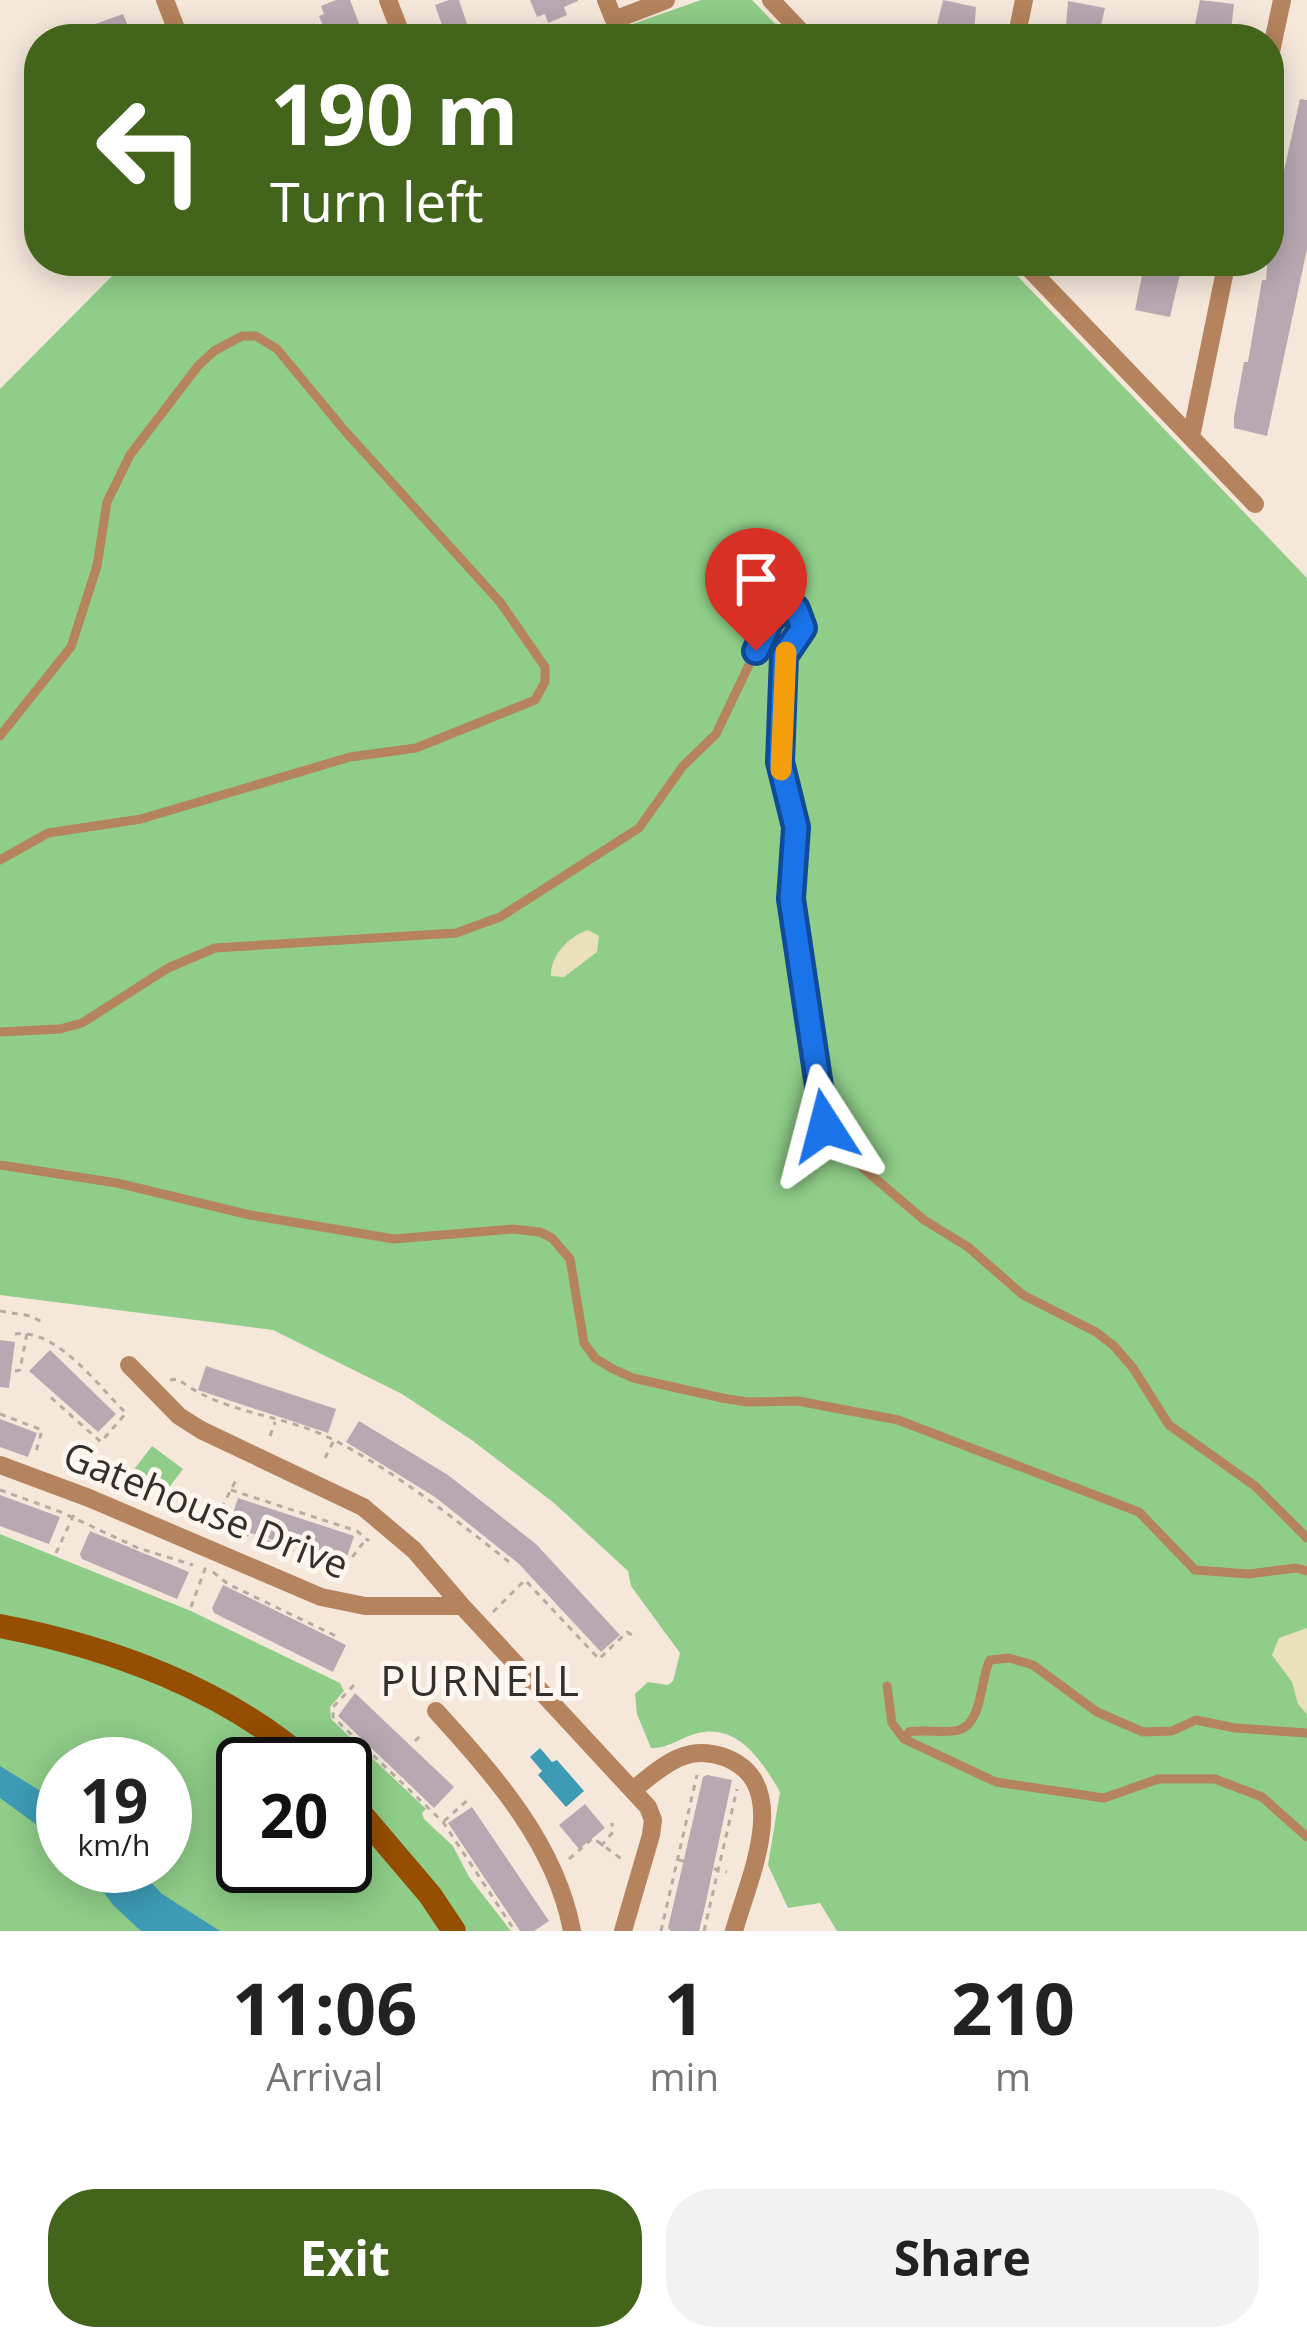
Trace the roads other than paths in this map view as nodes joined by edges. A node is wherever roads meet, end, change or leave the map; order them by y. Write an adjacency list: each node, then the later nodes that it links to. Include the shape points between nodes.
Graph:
1 (606, 0): 2 (street, via 614,20)
2 (666, 0)
3 (771, 0): 4 (street)
4 (794, 24)
5 (1036, 276): 7 (street)
6 (1224, 276): 7 (street)
7 (1191, 437): 8 (street)
8 (1255, 504)
9 (0, 736): 10 (lane, via 71,647 94,580 107,502 130,455 199,366 242,336 277,349 500,602 545,667 535,700 416,748 350,757 141,819 49,832)
10 (0, 860)
11 (0, 1032): 15 (lane, via 82,1023 215,948 456,933 500,917 638,828 716,734 770,621 791,607 804,622 784,656 780,762 796,827 796,950 831,1139 1023,1295 1114,1346 1169,1425 1255,1486)
12 (0, 1166): 16 (lane, via 342,1232 425,1239 540,1232 570,1258 584,1342 595,1358 633,1378 898,1420 1139,1512 1195,1570)
13 (129, 1365): 17 (street, Gatehouse Drive, via 201,1430 363,1508 414,1550)
14 (0, 1465): 17 (street, Gatehouse Drive, via 321,1597 365,1606)
15 (1307, 1538)
16 (1307, 1571)
17 (462, 1606): 24 (street, Gatehouse Drive)
18 (0, 1627): 22 (street, via 133,1662)
19 (887, 1686): 23 (lane, via 892,1723)
20 (436, 1711): 28 (street, via 498,1779 554,1872)
21 (1307, 1733): 23 (lane, via 1196,1720 1143,1732 1097,1712 1033,1665 998,1657 985,1670 967,1726)
22 (271, 1737)
23 (904, 1738): 26 (lane, via 996,1781 1093,1798 1175,1776 1233,1783)
24 (634, 1789): 29 (street, Gatehouse Drive, via 653,1820); 30 (street, via 668,1762 700,1751 750,1773 763,1818)
25 (372, 1827): 27 (street)
26 (1307, 1837)
27 (454, 1931)
28 (572, 1931)
29 (623, 1931)
30 (734, 1931)

